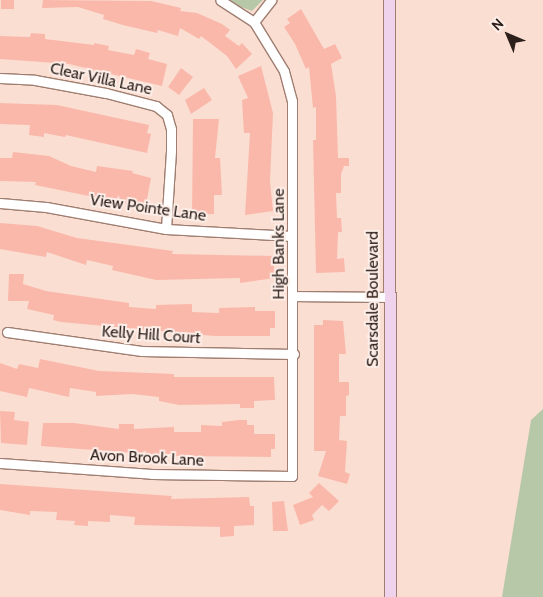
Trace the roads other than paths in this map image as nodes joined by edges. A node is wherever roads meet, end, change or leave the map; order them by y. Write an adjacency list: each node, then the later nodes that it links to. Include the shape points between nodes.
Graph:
1 (220, 0): 4 (street)
2 (271, 0): 4 (street)
3 (389, 0): 10 (main road, Scarsdale Boulevard)
4 (254, 22): 8 (street, High Banks Lane, via 284,71 292,101)
5 (0, 78): 7 (street, Clear Villa Lane, via 36,80 106,93 156,106 167,115 172,151)
6 (0, 203): 7 (street, View Pointe Lane, via 46,207)
7 (166, 230): 8 (street, View Pointe Lane)
8 (292, 236): 9 (street, High Banks Lane)
9 (294, 296): 10 (street); 12 (street, High Banks Lane)
10 (390, 297): 15 (main road, Scarsdale Boulevard)
11 (7, 332): 12 (street, Kelly Hill Court, via 142,351)
12 (294, 354): 14 (street, High Banks Lane)
13 (0, 463): 14 (street, Avon Brook Lane, via 171,475)
14 (292, 476)
15 (390, 597)

